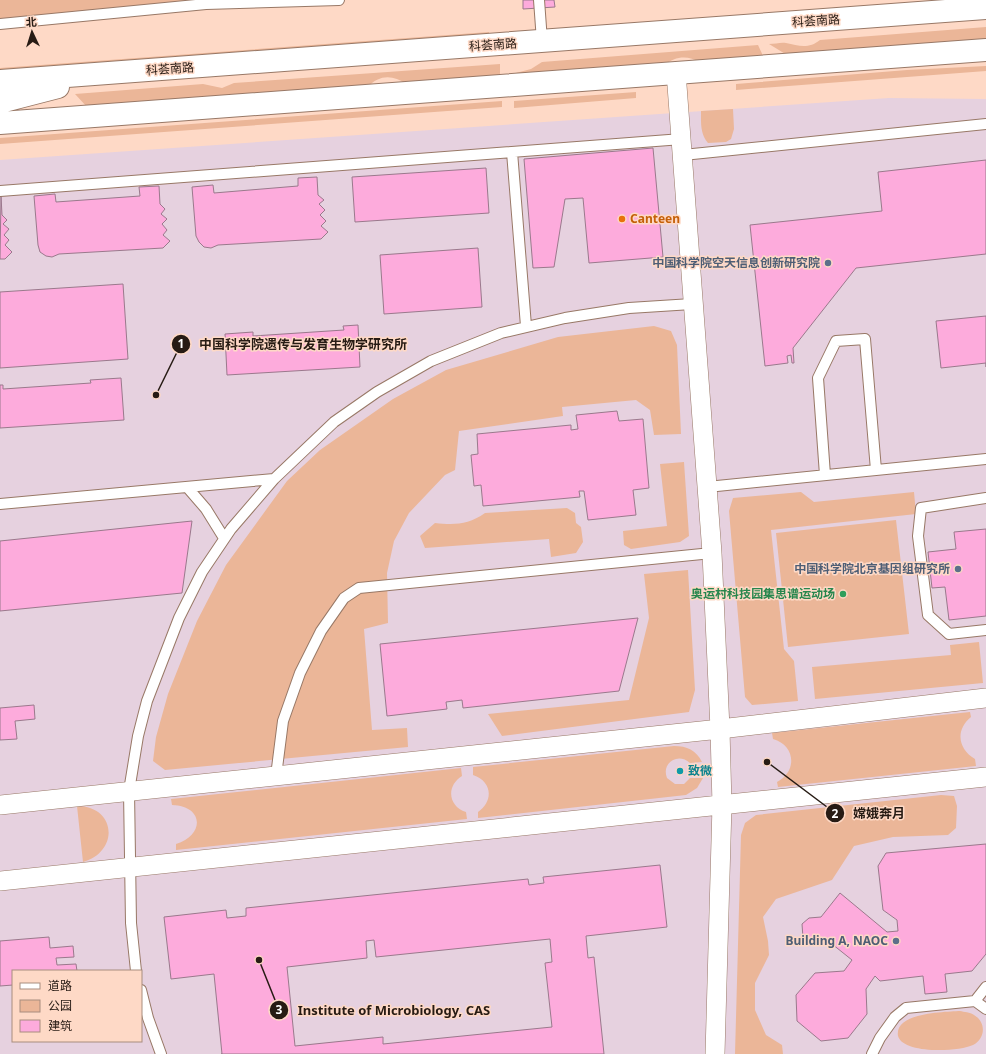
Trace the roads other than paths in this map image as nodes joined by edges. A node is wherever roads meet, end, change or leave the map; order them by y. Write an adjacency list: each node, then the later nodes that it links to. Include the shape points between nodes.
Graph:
1 (339, 0): 4 (lane, via 206,4)
2 (539, 0): 5 (lane)
3 (986, 8): 5 (street, 科荟南路)
4 (0, 24)
5 (542, 41): 8 (street, 科荟南路)
6 (981, 51): 7 (street)
7 (676, 72): 11 (street); 13 (street)
8 (93, 74): 9 (street, 科荟南路); 10 (street, via 50,90)
9 (0, 81)
10 (0, 102)
11 (0, 123)
12 (986, 124): 13 (lane)
13 (682, 147): 14 (lane); 16 (street)
14 (512, 152): 15 (lane); 17 (lane)
15 (0, 191)
16 (692, 304): 17 (lane, via 629,308); 23 (street)
17 (526, 326): 21 (lane, via 468,345 431,361 377,392 334,422)
18 (986, 459): 19 (lane)
19 (876, 470): 20 (lane); 20 (lane, via 865,339 836,341 818,378)
20 (825, 475): 23 (lane)
21 (274, 479): 22 (lane); 26 (lane)
22 (187, 487): 25 (lane); 26 (lane, via 206,509)
23 (707, 487): 27 (street)
24 (986, 498): 28 (lane, via 921,508 918,536 928,615 949,634)
25 (0, 504)
26 (224, 538): 33 (lane, via 202,572 179,618 159,669 138,736)
27 (712, 553): 30 (street); 31 (lane, via 359,588 344,598 321,631 300,673 283,721)
28 (986, 630)
29 (986, 698): 30 (street)
30 (720, 729): 31 (street); 34 (street)
31 (276, 776): 33 (street)
32 (986, 777): 34 (street)
33 (129, 791): 35 (street); 36 (lane)
34 (722, 804): 36 (street); 44 (street)
35 (0, 805)
36 (129, 867): 37 (street); 38 (lane)
37 (0, 881)
38 (136, 970)
39 (986, 987): 41 (lane)
40 (142, 994): 43 (lane)
41 (975, 1001): 42 (lane); 45 (lane, via 906,1008 895,1017)
42 (986, 1008)
43 (161, 1054)
44 (715, 1054)
45 (872, 1054)

